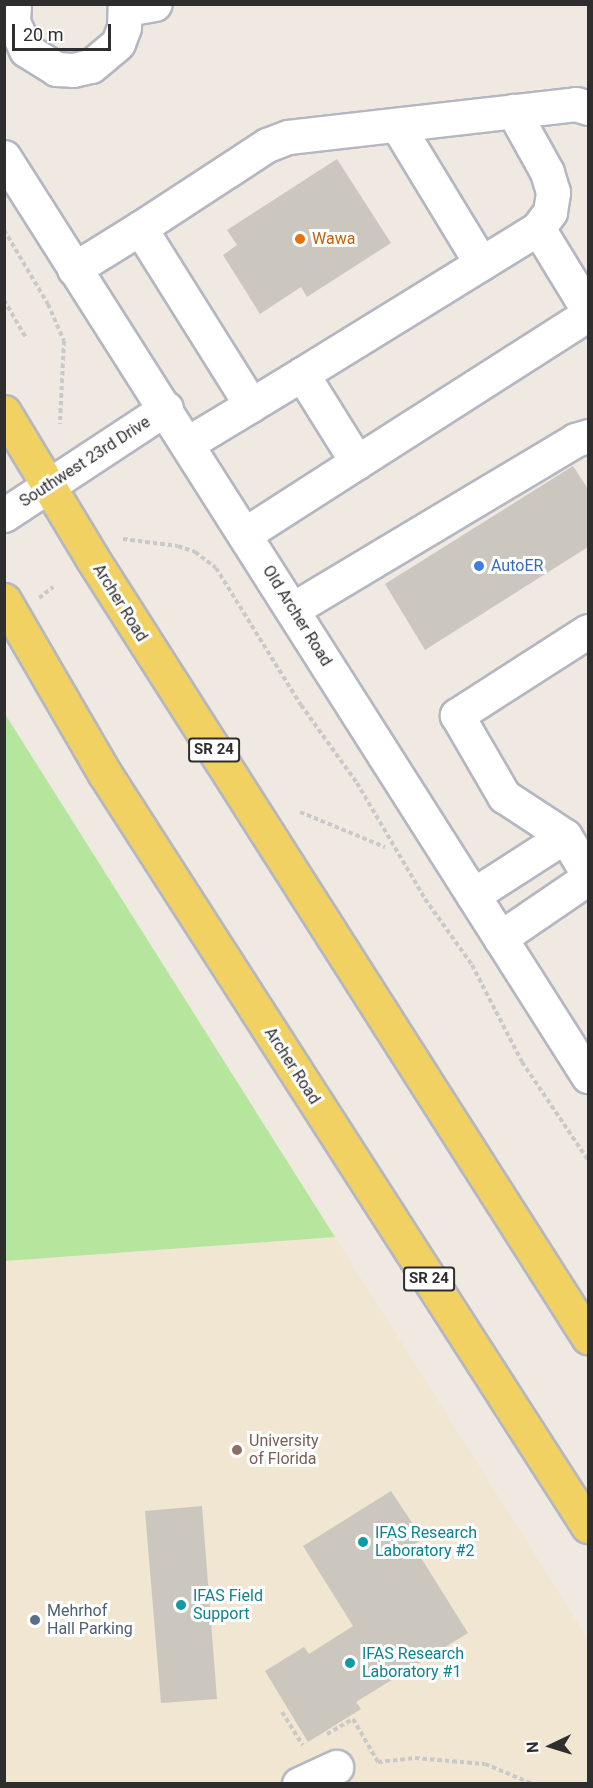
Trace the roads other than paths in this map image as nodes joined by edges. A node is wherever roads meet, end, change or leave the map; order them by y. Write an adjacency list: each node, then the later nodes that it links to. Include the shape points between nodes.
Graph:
1 (135, 6): 2 (street, via 117,43 91,66 56,69)
2 (12, 33)
3 (588, 108): 4 (street, via 576,104)
4 (513, 111): 5 (street); 8 (street, via 547,172 553,192 550,212)
5 (397, 125): 7 (street, via 288,137 267,145); 9 (street)
6 (4, 157): 10 (street, Old Archer Road)
7 (140, 228): 10 (street); 13 (street)
8 (538, 228): 9 (street); 11 (street)
9 (481, 263): 12 (street)
10 (74, 269): 14 (street, Old Archer Road)
11 (588, 312): 18 (street)
12 (302, 374): 13 (street); 18 (street)
13 (251, 405): 17 (street)
14 (166, 408): 17 (street, Old Archer Road); 19 (street, Southwest 23rd Drive)
15 (4, 412): 19 (main road, Archer Road / SR 24)
16 (588, 436): 23 (street)
17 (188, 443): 21 (street, Old Archer Road)
18 (357, 462): 21 (street)
19 (48, 486): 20 (street, Southwest 23rd Drive); 30 (main road, Archer Road / SR 24)
20 (4, 515)
21 (245, 534): 23 (street, Old Archer Road)
22 (4, 600): 31 (main road, Archer Road / SR 24, via 105,774)
23 (293, 609): 27 (street, Old Archer Road)
24 (588, 631): 25 (street, via 457,715 504,796)
25 (565, 836): 26 (street); 27 (street)
26 (588, 872): 28 (street)
27 (473, 896): 28 (street, Old Archer Road)
28 (500, 938): 29 (street, Old Archer Road)
29 (588, 1076)
30 (588, 1337)
31 (588, 1526)
32 (336, 1767): 33 (street)
33 (299, 1784)

